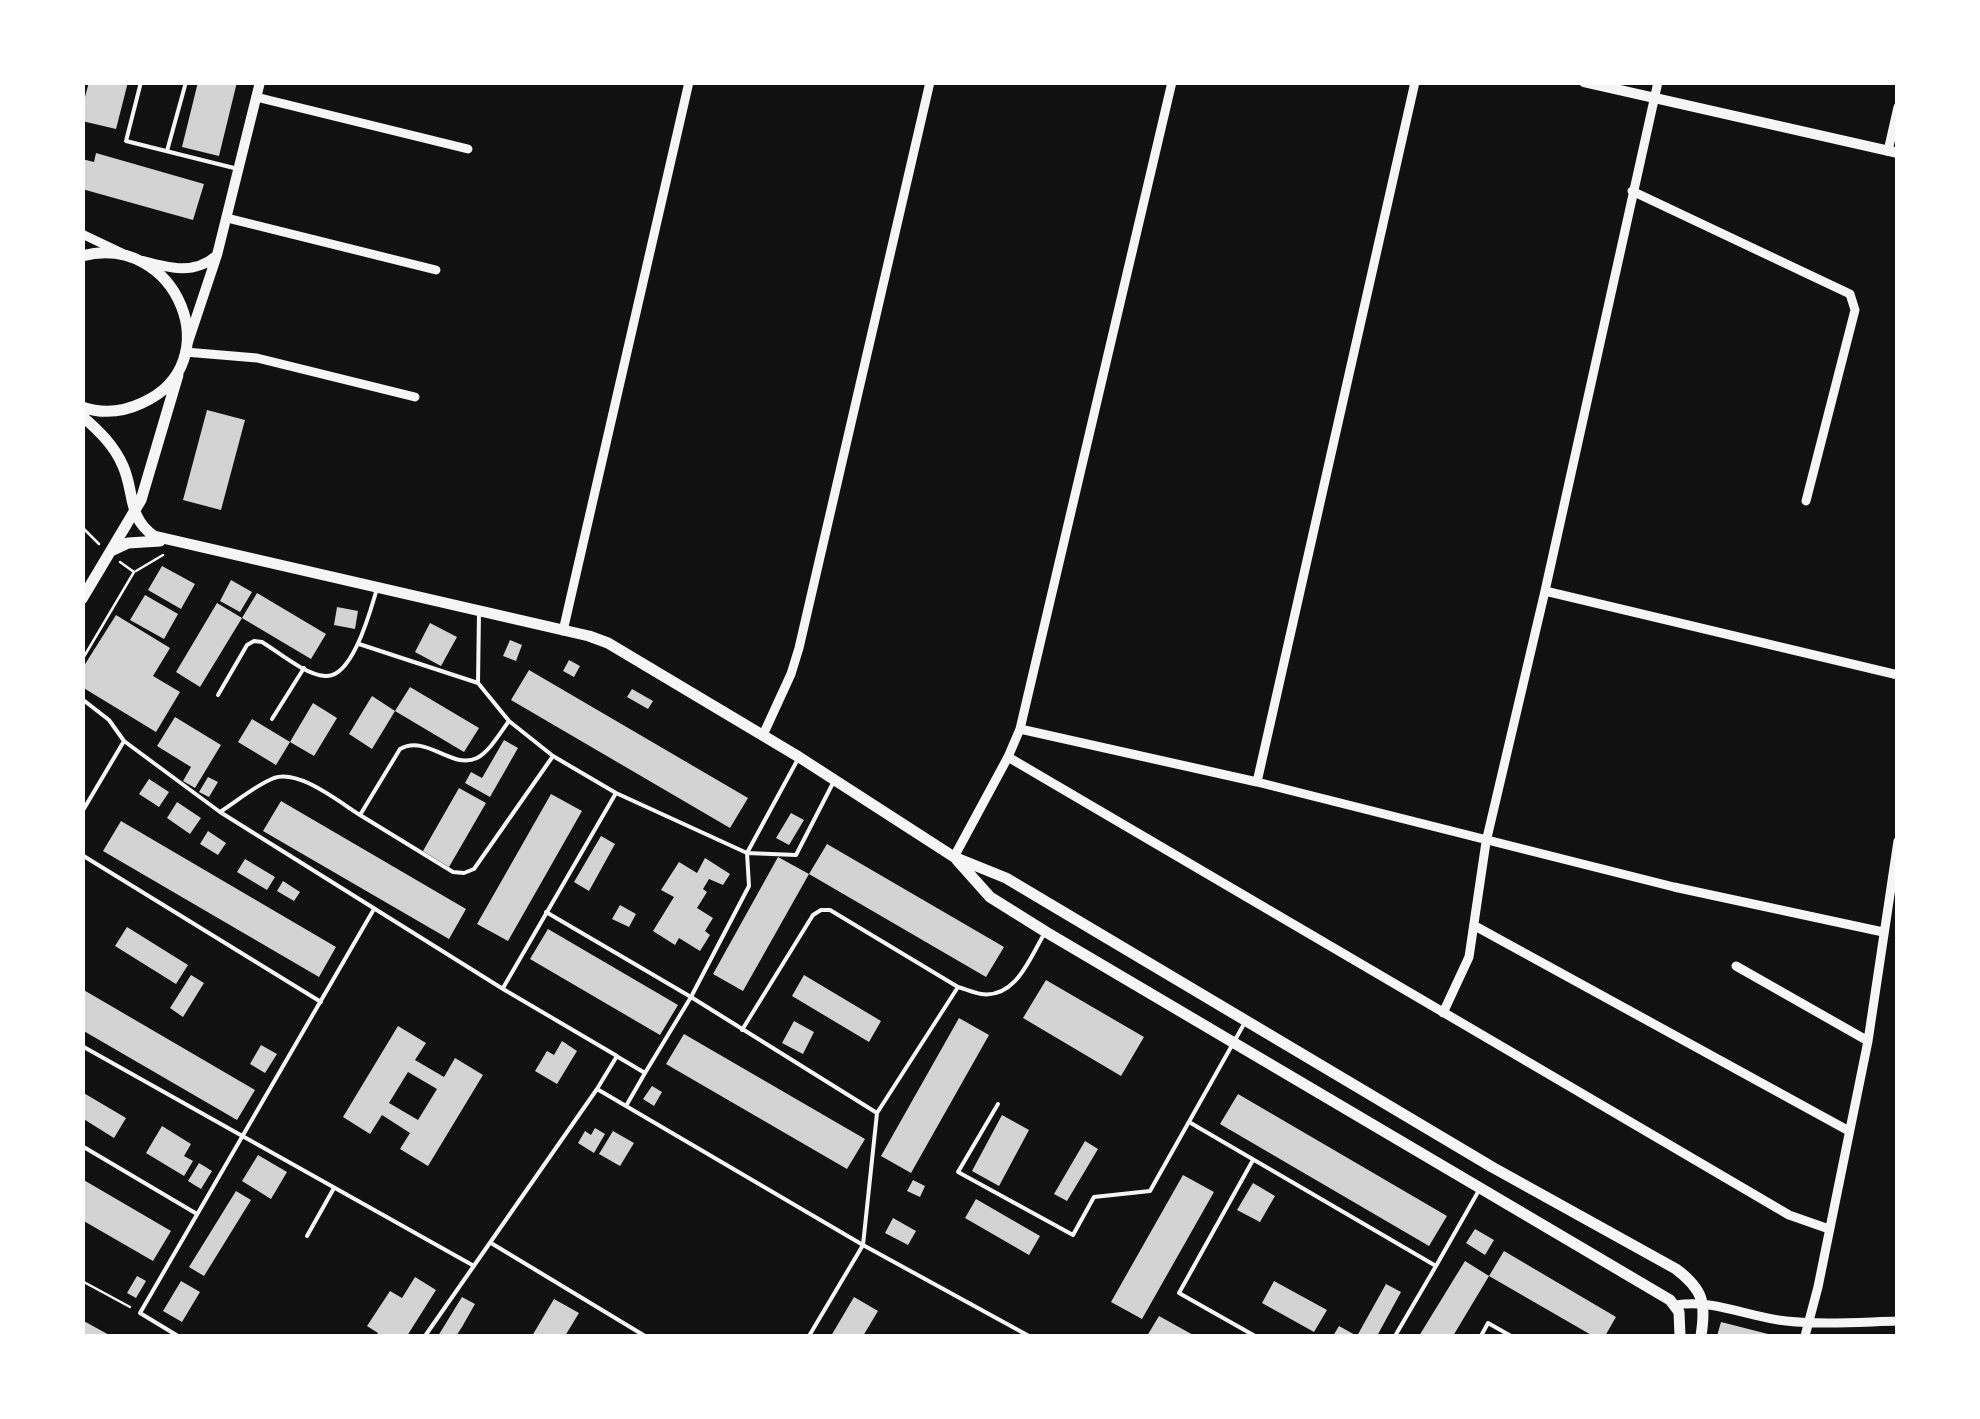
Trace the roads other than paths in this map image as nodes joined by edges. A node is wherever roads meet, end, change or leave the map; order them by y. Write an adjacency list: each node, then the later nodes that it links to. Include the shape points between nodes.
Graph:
1 (141, 82): 14 (lane, via 126,140)
2 (186, 82): 14 (lane)
3 (260, 82): 10 (street)
4 (689, 82): 36 (street)
5 (930, 82): 46 (street, via 799,648)
6 (1172, 82): 45 (street)
7 (1415, 82): 52 (street)
8 (1584, 82): 11 (street)
9 (1658, 82): 11 (street)
10 (256, 98): 13 (street); 16 (street)
11 (1654, 99): 15 (street); 17 (street)
12 (1898, 108): 15 (street)
13 (468, 149)
14 (167, 151): 16 (lane)
15 (1892, 152)
16 (238, 170): 18 (street)
17 (1632, 192): 28 (street, via 1850,294 1855,310); 33 (street)
18 (227, 218): 21 (street); 23 (street)
19 (82, 234): 22 (street)
20 (84, 255): 22 (main road)
21 (217, 255): 22 (street, via 192,269); 24 (street)
22 (136, 259): 24 (main road, via 174,289 184,309)
23 (436, 270)
24 (185, 352): 25 (street, via 257,358); 26 (main road, via 165,388 149,400 110,412); 29 (main road)
25 (416, 397)
26 (82, 407)
27 (82, 416): 29 (main road, via 119,457)
28 (1806, 501)
29 (134, 512): 30 (main road, via 145,529); 31 (main road)
30 (170, 541): 31 (main road); 32 (main road)
31 (111, 551): 34 (main road)
32 (378, 588): 35 (main road); 37 (lane)
33 (1545, 592): 39 (street); 58 (street)
34 (82, 599)
35 (479, 611): 36 (main road); 40 (lane)
36 (563, 631): 46 (main road, via 608,643)
37 (359, 644): 38 (lane, via 331,677); 40 (lane)
38 (304, 668): 41 (lane, via 254,642); 43 (lane)
39 (1898, 674)
40 (478, 683): 44 (lane)
41 (218, 695)
42 (82, 699): 47 (lane)
43 (272, 719)
44 (510, 721): 48 (lane); 56 (lane, via 470,760 420,744 400,748)
45 (1020, 729): 50 (street); 52 (street)
46 (763, 735): 49 (main road)
47 (124, 741): 54 (lane); 55 (lane)
48 (552, 756): 53 (lane); 56 (lane, via 474,869 464,873)
49 (799, 756): 51 (main road); 59 (lane)
50 (1008, 757): 61 (street); 72 (street)
51 (835, 779): 59 (lane, via 796,855); 61 (main road)
52 (1257, 782): 58 (street)
53 (616, 793): 59 (lane); 63 (lane)
54 (82, 812)
55 (220, 812): 56 (lane, via 285,776 300,778); 62 (lane)
56 (360, 815)
57 (1898, 841): 66 (street)
58 (1486, 842): 64 (street); 66 (street)
59 (748, 853): 70 (lane, via 750,886)
60 (82, 855): 71 (lane)
61 (954, 857): 65 (main road, via 990,897); 73 (main road, via 1006,878)
62 (374, 910): 69 (lane); 71 (lane)
63 (546, 912): 69 (lane); 70 (lane)
64 (1474, 926): 72 (street); 85 (street)
65 (1046, 932): 68 (lane, via 1014,984 1000,993); 76 (main road)
66 (1883, 932): 75 (street)
67 (1736, 966): 75 (street)
68 (958, 987): 74 (lane, via 821,910); 83 (lane)
69 (502, 990): 78 (lane)
70 (691, 997): 74 (lane); 79 (lane)
71 (320, 1002): 86 (lane)
72 (1443, 1013): 92 (street, via 1789,1215)
73 (1245, 1022): 76 (lane); 98 (main road, via 1490,1170 1676,1269)
74 (742, 1030): 83 (lane)
75 (1868, 1041): 85 (street)
76 (1233, 1043): 84 (lane); 90 (main road)
77 (82, 1046): 86 (lane)
78 (617, 1056): 79 (lane); 80 (lane)
79 (645, 1073): 82 (lane)
80 (597, 1089): 82 (lane); 94 (lane)
81 (998, 1104): 84 (lane, via 958,1172 1073,1235 1094,1198 1150,1191)
82 (626, 1106): 95 (lane)
83 (877, 1112): 95 (lane)
84 (1189, 1122): 88 (lane)
85 (1848, 1131): 92 (street)
86 (243, 1138): 89 (lane); 91 (lane)
87 (82, 1146): 91 (lane)
88 (1253, 1159): 97 (lane); 107 (lane, via 1179,1293)
89 (334, 1188): 93 (lane); 96 (lane)
90 (1480, 1188): 97 (lane); 99 (main road)
91 (197, 1214): 102 (lane, via 140,1313)
92 (1829, 1230): 101 (street)
93 (307, 1236)
94 (490, 1242): 96 (lane); 104 (lane)
95 (863, 1246): 105 (lane); 106 (lane)
96 (474, 1266): 103 (lane)
97 (1436, 1266): 108 (lane)
98 (1704, 1303): 99 (street); 101 (street); 112 (main road)
99 (1676, 1306): 111 (main road)
100 (1898, 1320): 101 (street)
101 (1808, 1323): 113 (street)
102 (178, 1336)
103 (425, 1336)
104 (646, 1336)
105 (808, 1336)
106 (1029, 1336)
107 (1255, 1336)
108 (1396, 1336)
109 (1481, 1336): 110 (lane, via 1488,1323)
110 (1512, 1336)
111 (1680, 1336)
112 (1701, 1336)
113 (1805, 1336)

